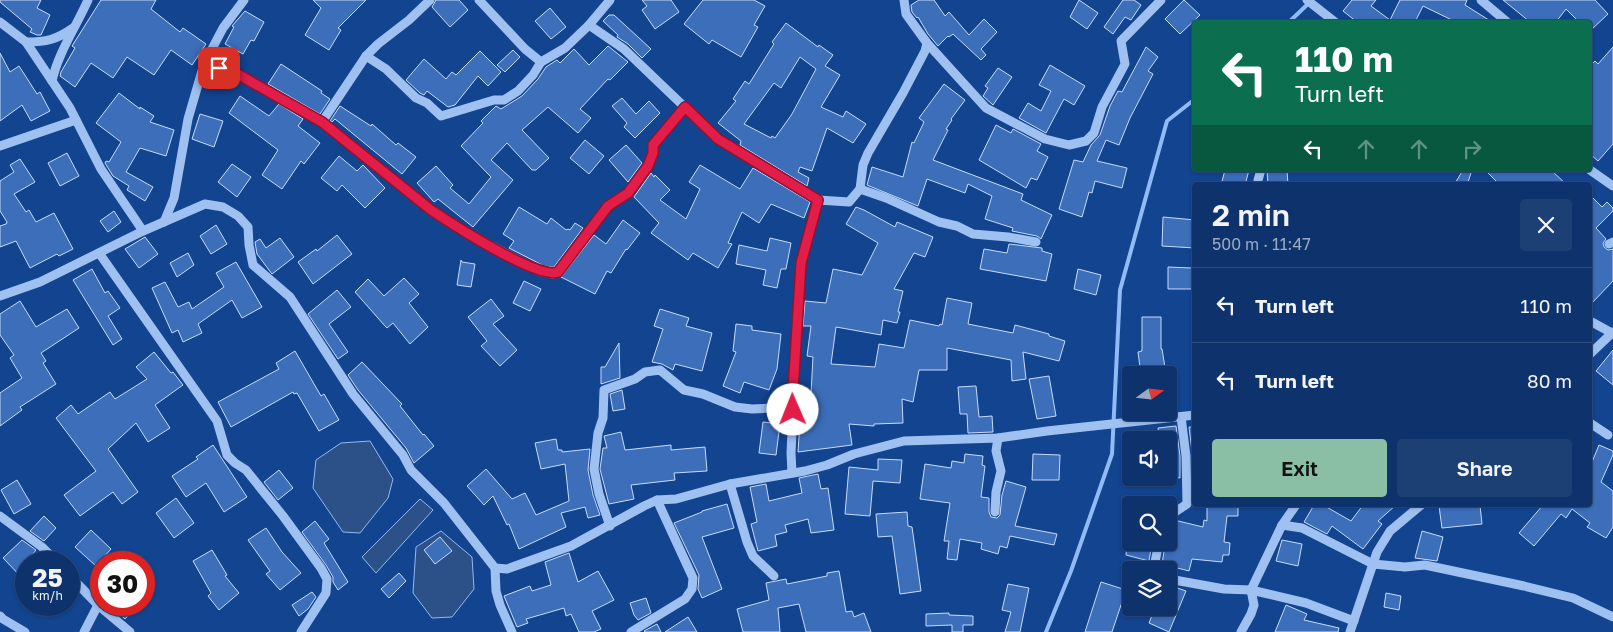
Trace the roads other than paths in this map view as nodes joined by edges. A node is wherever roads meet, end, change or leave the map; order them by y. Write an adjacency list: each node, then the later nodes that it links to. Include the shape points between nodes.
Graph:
1 (88, 0): 14 (street)
2 (244, 0): 19 (street, via 223,28)
3 (430, 0): 17 (street)
4 (479, 0): 18 (street)
5 (610, 0): 13 (street)
6 (904, 0): 16 (street, via 906,14)
7 (1161, 0): 16 (street, via 1121,41 1125,64 1102,107 1094,133 1086,142 1070,145 1045,139 986,108 936,51)
8 (1307, 0): 10 (street)
9 (1482, 0): 11 (street)
10 (1332, 20)
11 (1505, 20)
12 (0, 22): 15 (street)
13 (589, 25): 18 (street, via 566,48); 21 (street, via 624,48)
14 (76, 27): 15 (street, via 60,38); 20 (street, via 56,63)
15 (26, 42): 20 (street)
16 (926, 47): 27 (street, via 868,153)
17 (366, 56): 18 (street, via 441,116 504,100 518,92); 23 (street)
18 (541, 62)
19 (204, 64): 23 (street, via 234,72); 29 (street, via 188,119 174,198)
20 (52, 82): 22 (street)
21 (685, 107): 23 (street, via 653,145 648,166 628,193 608,206 558,272 553,274 542,272 480,240 431,210); 28 (street, via 718,139)
22 (76, 120): 24 (street); 30 (street, via 101,170)
23 (322, 122)
24 (0, 146)
25 (1592, 171): 26 (street)
26 (1613, 186)
27 (860, 188): 28 (street, via 849,202); 31 (street, via 972,234)
28 (818, 200): 37 (street, via 801,263)
29 (164, 222): 30 (street); 55 (street, via 205,204 223,207 238,216 248,227 253,265 290,297 353,394 403,455 411,470 444,503)
30 (143, 231): 32 (street)
31 (1036, 242)
32 (99, 253): 33 (street, via 40,282); 69 (street, via 217,421 227,455 246,470 327,579 326,593)
33 (0, 296)
34 (1592, 322): 35 (street)
35 (1612, 333): 36 (street)
36 (1592, 352)
37 (792, 407): 43 (street); 52 (street, via 752,409 735,406 684,390 660,370 645,372 604,390 603,418 594,469)
38 (1192, 415): 39 (street)
39 (1181, 417): 42 (street); 48 (street, via 1187,504)
40 (1592, 424): 41 (street)
41 (1608, 435)
42 (998, 438): 43 (street, via 904,441); 49 (street, via 996,451 1001,470)
43 (792, 473): 44 (street)
44 (730, 484): 45 (street); 56 (street, via 753,556)
45 (657, 500): 52 (street); 71 (street, via 693,578 692,590 685,599)
46 (1295, 507): 51 (street)
47 (1419, 507): 54 (street, via 1390,531)
48 (1177, 511)
49 (995, 512)
50 (0, 516): 53 (street)
51 (1282, 525): 54 (street, via 1302,528); 59 (street)
52 (610, 526): 55 (street, via 571,546 507,569)
53 (46, 551)
54 (1373, 564): 64 (street, via 1426,565 1524,586 1573,598); 65 (street)
55 (495, 568): 70 (street, via 496,591)
56 (774, 576)
57 (1177, 580): 59 (street)
58 (80, 586): 60 (street)
59 (1251, 590): 65 (street, via 1306,603); 72 (street, via 1254,604)
60 (90, 597)
61 (0, 616): 66 (street)
62 (92, 616): 67 (street)
63 (111, 616): 68 (street)
64 (1613, 617)
65 (1354, 621): 73 (street)
66 (24, 632)
67 (84, 632)
68 (130, 632)
69 (300, 632)
70 (512, 632)
71 (631, 632)
72 (1242, 632)
73 (1350, 632)

